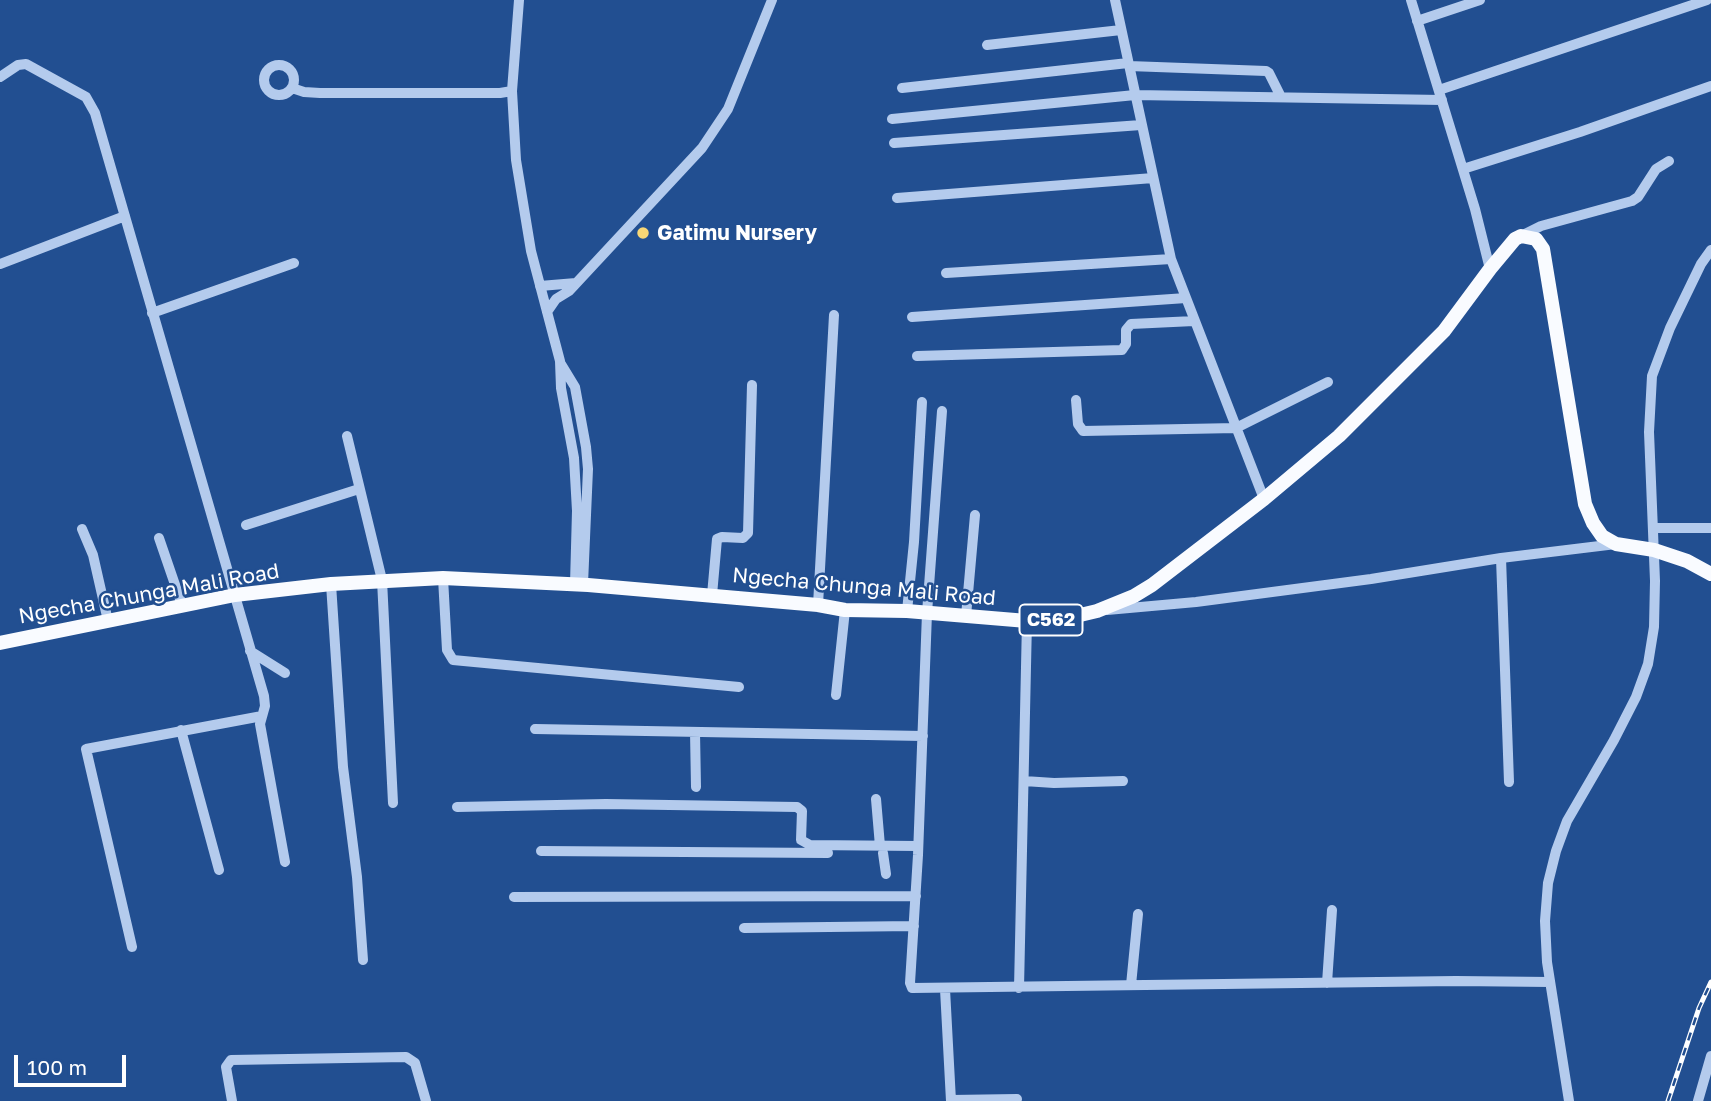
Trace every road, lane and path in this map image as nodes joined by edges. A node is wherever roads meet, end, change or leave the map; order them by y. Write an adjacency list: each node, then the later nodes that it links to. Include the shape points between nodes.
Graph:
1 (519, 0): 15 (street)
2 (772, 0): 34 (street, via 727,109 702,148)
3 (1115, 0): 8 (street)
4 (1411, 0): 7 (street)
5 (1480, 0): 7 (street)
6 (1707, 0): 17 (street)
7 (1417, 20): 17 (street)
8 (1121, 30): 9 (street); 10 (street)
9 (987, 45)
10 (1129, 64): 14 (street); 16 (street); 18 (street, via 1266,71)
11 (0, 77): 26 (street, via 26,64 90,102)
12 (1711, 86): 23 (street)
13 (292, 88): 15 (street, via 320,93)
14 (902, 88)
15 (512, 91): 35 (street, via 520,196)
16 (1135, 95): 18 (street); 19 (street); 20 (street)
17 (1441, 95): 18 (street); 23 (street)
18 (1281, 97)
19 (892, 118)
20 (1141, 125): 21 (street); 24 (street)
21 (894, 143)
22 (1668, 161): 27 (street, via 1656,169 1635,200 1541,226)
23 (1463, 169): 32 (street)
24 (1153, 178): 25 (street); 29 (street)
25 (897, 198)
26 (125, 216): 31 (street); 38 (street)
27 (1521, 236): 32 (main road, Ngecha Chunga Mali Road / C562); 58 (main road, via 1536,239 1543,249 1585,504 1602,536)
28 (1711, 250): 54 (street, via 1674,319 1652,376)
29 (1171, 259): 33 (street); 36 (street)
30 (294, 263): 38 (street)
31 (0, 264)
32 (1490, 269): 51 (main road, Ngecha Chunga Mali Road / C562, via 1444,331 1339,436)
33 (946, 273)
34 (576, 283): 35 (street); 37 (street)
35 (540, 285): 37 (street)
36 (1186, 298): 40 (street); 41 (street)
37 (547, 312): 65 (street, via 560,361 575,387 586,447)
38 (152, 313): 66 (street)
39 (834, 314): 68 (street)
40 (912, 317)
41 (1194, 321): 42 (street, via 1131,324 1122,350); 48 (street)
42 (917, 356)
43 (1328, 382): 48 (street)
44 (752, 385): 67 (street, via 748,533 743,538 716,539)
45 (1076, 400): 48 (street, via 1083,431)
46 (922, 402): 71 (street)
47 (943, 411): 73 (street)
48 (1236, 428): 51 (street)
49 (347, 436): 50 (street)
50 (359, 489): 53 (street); 63 (street)
51 (1264, 499): 72 (main road, Ngecha Chunga Mali Road / C562, via 1152,585)
52 (975, 515): 74 (street)
53 (246, 525)
54 (1653, 528): 55 (street); 59 (street)
55 (1711, 528)
56 (82, 529): 75 (street, via 93,555)
57 (159, 538): 69 (street)
58 (1616, 544): 59 (main road); 60 (street)
59 (1654, 550): 61 (main road); 108 (street, via 1654,627 1648,664 1636,697 1567,821 1551,866 1545,921)
60 (1501, 558): 72 (street, via 1196,602); 89 (street)
61 (1711, 574)
62 (443, 578): 63 (main road, Ngecha Chunga Mali Road / C562); 65 (main road, Ngecha Chunga Mali Road / C562); 80 (street, via 447,650 453,660)
63 (382, 580): 64 (main road, Ngecha Chunga Mali Road / C562); 92 (street)
64 (331, 584): 66 (main road, Ngecha Chunga Mali Road / C562); 107 (street, via 343,767)
65 (579, 584): 67 (main road, Ngecha Chunga Mali Road / C562)
66 (235, 595): 69 (main road, Ngecha Chunga Mali Road / C562); 78 (street)
67 (712, 595): 68 (main road, Ngecha Chunga Mali Road / C562)
68 (818, 604): 70 (main road, Ngecha Chunga Mali Road / C562)
69 (182, 605): 75 (main road, Ngecha Chunga Mali Road / C562)
70 (845, 610): 71 (main road, Ngecha Chunga Mali Road / C562); 81 (street)
71 (907, 611): 73 (main road, Ngecha Chunga Mali Road / C562)
72 (1097, 611): 76 (main road, Ngecha Chunga Mali Road / C562)
73 (928, 613): 74 (main road, Ngecha Chunga Mali Road / C562); 86 (street)
74 (966, 616): 76 (main road, Ngecha Chunga Mali Road / C562)
75 (108, 621): 77 (main road, Ngecha Chunga Mali Road / C562)
76 (1027, 621): 87 (street)
77 (0, 643)
78 (250, 651): 79 (street); 82 (street, via 265,701)
79 (285, 673)
80 (739, 687)
81 (836, 695)
82 (262, 716): 84 (street); 97 (street)
83 (535, 729): 85 (street)
84 (181, 730): 98 (street); 106 (street, via 86,749)
85 (695, 732): 86 (street); 90 (street)
86 (923, 736): 95 (street)
87 (1024, 781): 88 (street); 111 (street)
88 (1123, 781)
89 (1510, 782)
90 (696, 787)
91 (876, 799): 94 (street)
92 (393, 803)
93 (457, 807): 94 (street, via 797,807 802,811 804,843)
94 (881, 849): 95 (street); 96 (street); 99 (street)
95 (918, 849): 100 (street)
96 (541, 851)
97 (285, 862)
98 (219, 870)
99 (886, 874)
100 (916, 895): 101 (street); 104 (street)
101 (514, 897)
102 (1332, 910): 109 (street)
103 (1138, 914): 110 (street)
104 (914, 926): 105 (street); 112 (street, via 911,986)
105 (744, 928)
106 (132, 947)
107 (363, 960)
108 (1550, 982): 109 (street); 118 (street)
109 (1327, 983): 110 (street)
110 (1131, 985): 111 (street)
111 (1019, 988): 112 (street)
112 (945, 989): 117 (street)
113 (1711, 1056): 119 (street)
114 (1017, 1100): 117 (street)
115 (232, 1101): 116 (street, via 226,1067 231,1060 406,1056 415,1063)
116 (426, 1101)
117 (951, 1101)
118 (1569, 1101)
119 (1698, 1101)

